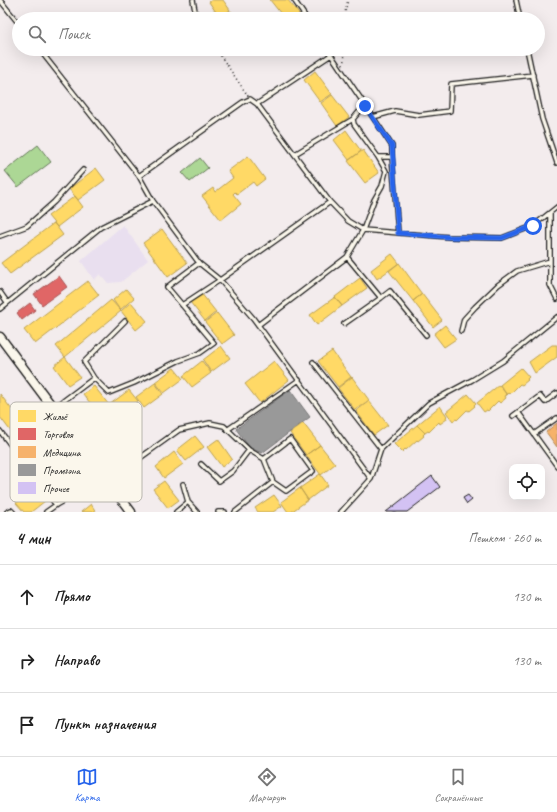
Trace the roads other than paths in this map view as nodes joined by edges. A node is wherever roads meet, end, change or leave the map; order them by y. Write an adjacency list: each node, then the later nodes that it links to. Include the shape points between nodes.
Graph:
1 (0, 0): 8 (lane)
2 (193, 0): 5 (lane)
3 (294, 0): 6 (lane)
4 (516, 0): 7 (lane)
5 (195, 12)
6 (302, 12)
7 (519, 12)
8 (12, 15)
9 (45, 56): 23 (lane)
10 (329, 56): 14 (lane)
11 (332, 56): 15 (lane)
12 (529, 56): 13 (lane)
13 (533, 76): 16 (lane, via 451,84 450,111 419,115 395,111); 21 (lane, via 542,119)
14 (257, 104): 18 (lane); 23 (lane, via 250,99 242,102)
15 (365, 106): 16 (lane); 17 (lane)
16 (373, 117): 20 (lane, via 392,146)
17 (353, 119): 18 (lane); 19 (lane)
18 (295, 154): 25 (lane)
19 (378, 156): 20 (lane); 28 (lane, via 386,171)
20 (392, 157): 29 (lane)
21 (557, 163)
22 (83, 170): 30 (lane, via 54,202 27,226)
23 (139, 176): 24 (lane)
24 (153, 200): 33 (lane); 38 (lane, via 101,227)
25 (330, 202): 28 (lane, via 348,221); 34 (lane)
26 (557, 207): 27 (lane)
27 (550, 213): 29 (lane, via 533,226 502,238); 32 (lane)
28 (363, 230): 29 (lane); 31 (lane)
29 (398, 233)
30 (0, 236)
31 (347, 257): 36 (lane); 44 (lane)
32 (550, 261): 37 (lane, via 550,285); 45 (lane, via 517,272 498,285 464,319)
33 (199, 263): 34 (lane); 39 (lane, via 167,287)
34 (220, 280): 39 (lane); 44 (lane)
35 (0, 292): 38 (lane)
36 (381, 298): 43 (lane); 46 (lane, via 390,291)
37 (557, 299)
38 (7, 302): 40 (lane)
39 (182, 305): 49 (lane, via 214,343 200,353 109,393)
40 (0, 309)
41 (557, 317): 61 (lane, via 503,361 429,402)
42 (125, 321): 49 (lane, via 84,362)
43 (344, 324)
44 (258, 325): 50 (lane)
45 (462, 331)
46 (426, 335)
47 (0, 337): 52 (street)
48 (312, 362): 61 (lane)
49 (94, 378): 53 (lane)
50 (299, 380): 57 (lane); 67 (lane)
51 (557, 393): 54 (lane, via 545,402 540,396)
52 (48, 402)
53 (62, 402)
54 (518, 412): 55 (lane); 59 (lane)
55 (514, 416)
56 (557, 418): 59 (lane)
57 (227, 430): 62 (lane); 63 (lane, via 224,426 210,423 180,430)
58 (0, 431): 60 (lane)
59 (534, 434): 66 (lane)
60 (10, 444)
61 (381, 449): 67 (lane)
62 (249, 450): 64 (lane); 65 (lane, via 233,471 219,481)
63 (142, 455)
64 (264, 459): 68 (lane); 68 (lane, via 290,439 313,471 286,491)
65 (201, 464)
66 (557, 466)
67 (371, 479): 84 (lane)
68 (273, 482): 83 (lane)
69 (183, 484): 73 (lane)
70 (54, 502): 74 (lane)
71 (62, 502): 74 (lane)
72 (123, 502): 78 (street)
73 (188, 502): 79 (lane); 80 (lane)
74 (56, 505): 77 (lane)
75 (7, 512): 76 (lane)
76 (13, 512)
77 (46, 512)
78 (131, 512)
79 (176, 512)
80 (197, 512)
81 (218, 512): 82 (lane)
82 (226, 512)
83 (235, 512)
84 (341, 512)

